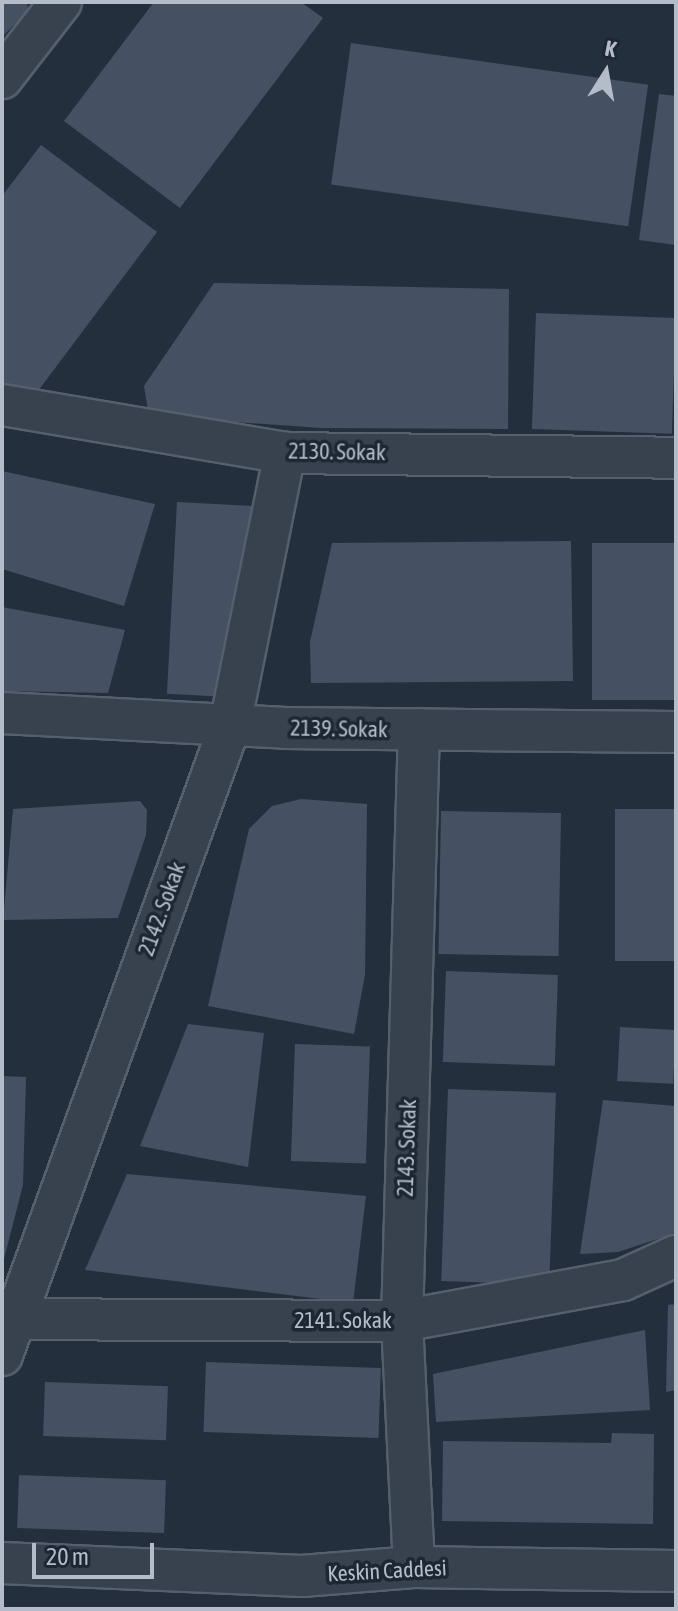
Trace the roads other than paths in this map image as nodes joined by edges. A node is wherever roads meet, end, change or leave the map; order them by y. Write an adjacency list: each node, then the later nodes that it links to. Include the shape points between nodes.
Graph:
1 (61, 2): 2 (street)
2 (2, 78)
3 (2, 405): 4 (street, 2130. Sokak)
4 (285, 453): 5 (street, 2130. Sokak); 7 (street, 2142. Sokak)
5 (676, 458)
6 (2, 713): 7 (street, 2139. Sokak)
7 (230, 725): 8 (street, 2139. Sokak); 12 (street, 2142. Sokak)
8 (419, 729): 9 (street, 2139. Sokak); 11 (street, 2143. Sokak)
9 (676, 732)
10 (676, 1256): 11 (street, 2141. Sokak, via 623,1280)
11 (402, 1321): 12 (street, 2141. Sokak); 14 (street, 2143. Sokak)
12 (5, 1332)
13 (2, 1563): 16 (street, Keskin Caddesi)
14 (414, 1567): 15 (street, Keskin Caddesi); 16 (street, Keskin Caddesi)
15 (676, 1571)
16 (302, 1576): 17 (street)
17 (275, 1609)

